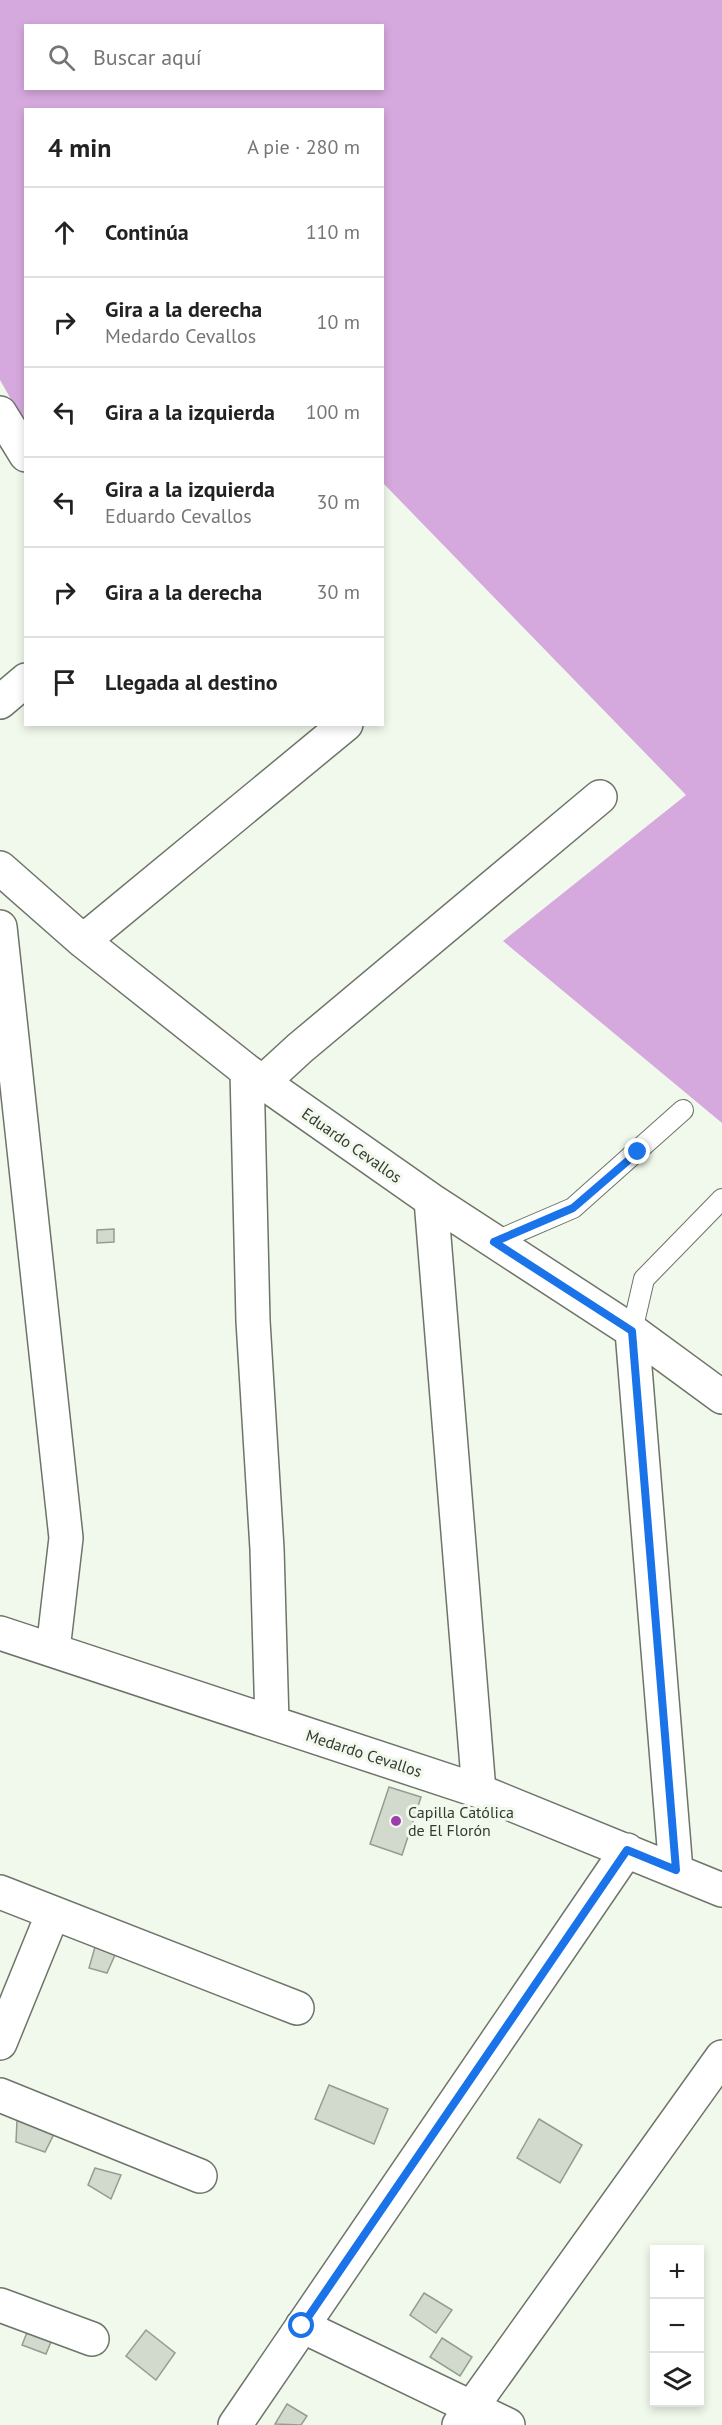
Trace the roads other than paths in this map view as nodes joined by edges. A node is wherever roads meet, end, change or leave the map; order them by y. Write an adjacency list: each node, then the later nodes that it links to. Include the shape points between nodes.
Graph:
1 (0, 413): 2 (street)
2 (24, 452)
3 (24, 682): 4 (street)
4 (0, 702)
5 (344, 726): 9 (street)
6 (600, 797): 10 (street, via 309,1041)
7 (0, 868): 9 (street, Eduardo Cevallos)
8 (0, 927): 18 (street, via 66,1538)
9 (83, 941): 10 (street, Eduardo Cevallos)
10 (255, 1077): 13 (street, Eduardo Cevallos); 19 (street, via 253,1321 267,1549)
11 (683, 1110): 14 (lane, via 573,1208)
12 (722, 1199): 15 (lane, via 644,1279)
13 (431, 1200): 14 (street, Eduardo Cevallos); 20 (street)
14 (494, 1242): 15 (street, Eduardo Cevallos)
15 (632, 1331): 16 (street, Eduardo Cevallos); 22 (street)
16 (722, 1397)
17 (0, 1633): 18 (street, Medardo Cevallos)
18 (53, 1650): 19 (street, Medardo Cevallos)
19 (272, 1722): 20 (street, Medardo Cevallos)
20 (479, 1791): 21 (street, Medardo Cevallos)
21 (627, 1850): 22 (street, Medardo Cevallos); 32 (street)
22 (676, 1870): 23 (street, Medardo Cevallos)
23 (722, 1890)
24 (0, 1892): 25 (street)
25 (53, 1913): 26 (street); 27 (street)
26 (297, 2008)
27 (0, 2043)
28 (722, 2057): 34 (street)
29 (0, 2095): 30 (street)
30 (200, 2176)
31 (0, 2305): 33 (street)
32 (302, 2326): 34 (street); 35 (street)
33 (92, 2339)
34 (466, 2416): 36 (street)
35 (235, 2425)
36 (507, 2425)

